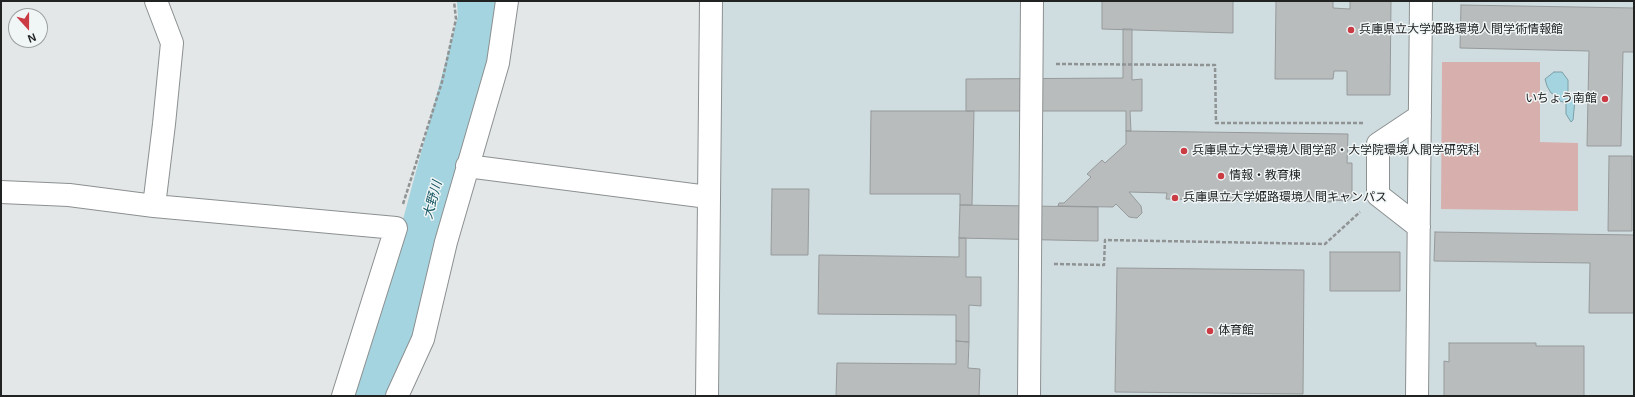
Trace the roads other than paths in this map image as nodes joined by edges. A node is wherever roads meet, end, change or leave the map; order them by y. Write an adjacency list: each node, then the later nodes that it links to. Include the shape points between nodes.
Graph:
1 (156, 1): 10 (street, via 172,43)
2 (508, 1): 7 (street, via 498,63)
3 (711, 1): 9 (street)
4 (1032, 1): 15 (street)
5 (1421, 1): 6 (street)
6 (1420, 116): 11 (street); 11 (street, via 1378,144 1378,195)
7 (467, 166): 9 (street); 13 (street, via 423,340)
8 (1, 192): 10 (street, via 69,195)
9 (708, 197): 14 (street)
10 (154, 206): 12 (street, via 396,228)
11 (1419, 227): 16 (street)
12 (344, 396)
13 (397, 396)
14 (707, 396)
15 (1029, 396)
16 (1417, 396)

